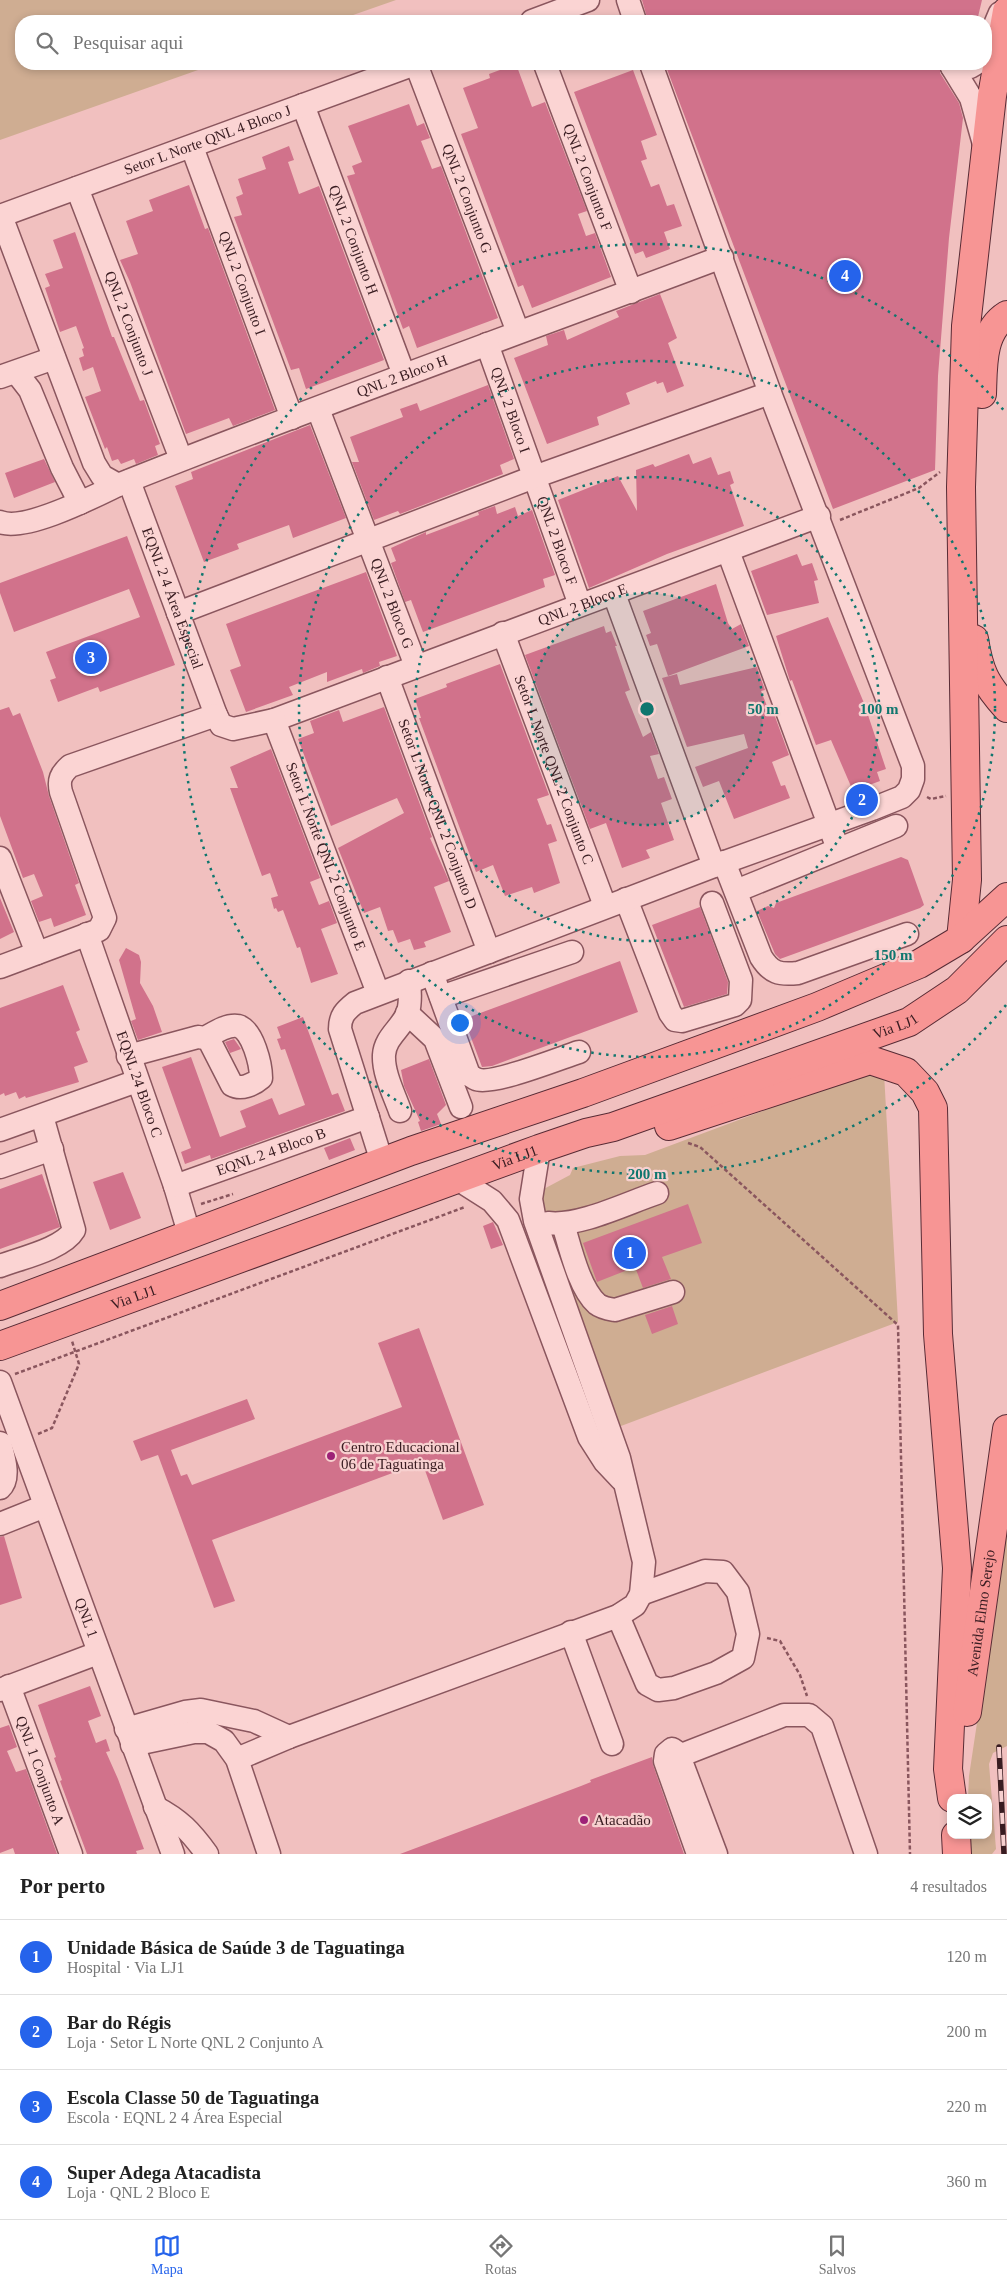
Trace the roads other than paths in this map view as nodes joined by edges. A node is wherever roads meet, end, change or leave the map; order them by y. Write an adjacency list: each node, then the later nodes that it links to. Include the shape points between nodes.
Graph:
1 (588, 0): 5 (street)
2 (628, 0): 6 (street)
3 (1007, 1): 7 (street)
4 (1007, 11): 15 (main road)
5 (548, 15)
6 (633, 15)
7 (992, 33)
8 (399, 70): 13 (street, Setor L Norte QNL 4 Bloco J)
9 (417, 70): 21 (street, QNL 2 Conjunto G)
10 (547, 70): 19 (street, QNL 2 Conjunto F)
11 (653, 70): 18 (street)
12 (954, 70): 15 (street, via 971,98)
13 (303, 105): 14 (street, Setor L Norte QNL 4 Bloco J); 25 (street, QNL 2 Conjunto H)
14 (192, 147): 16 (street, Setor L Norte QNL 4 Bloco J); 28 (street, QNL 2 Conjunto I)
15 (985, 148): 57 (main road, via 966,326 962,454 967,880)
16 (77, 188): 17 (street, Setor L Norte QNL 4 Bloco J); 29 (street, QNL 2 Conjunto J)
17 (0, 216): 23 (street)
18 (722, 257): 19 (street, QNL 2 Bloco H); 26 (street)
19 (631, 292): 21 (street, QNL 2 Bloco H)
20 (1007, 315): 43 (main road, via 997,321 987,341 983,367 972,629 978,665 992,691)
21 (518, 332): 22 (street, QNL 2 Bloco H)
22 (486, 344): 25 (street, QNL 2 Bloco H); 30 (street, QNL 2 Bloco I)
23 (54, 358): 24 (street); 31 (street, via 94,463 102,476)
24 (8, 375): 32 (street, via 30,390)
25 (404, 375): 27 (street, QNL 2 Bloco H)
26 (770, 393): 30 (street); 34 (street)
27 (318, 409): 28 (street, QNL 2 Bloco H); 35 (street, QNL 2 Bloco G)
28 (292, 418): 29 (street, QNL 2 Bloco H)
29 (181, 459): 31 (street, QNL 2 Bloco H)
30 (534, 477): 35 (street); 38 (street, QNL 2 Bloco F)
31 (123, 483): 32 (street); 39 (street, EQNL 2 4 Área Especial)
32 (80, 503): 33 (street, via 29,522)
33 (0, 522)
34 (821, 522): 36 (street, QNL 2 Bloco E); 46 (street, via 913,766 913,779 902,797)
35 (368, 540): 39 (street); 41 (street, QNL 2 Bloco G)
36 (728, 551): 37 (street, QNL 2 Bloco E); 46 (street)
37 (614, 594): 38 (street, QNL 2 Bloco E); 50 (street)
38 (580, 605): 40 (street, QNL 2 Bloco E)
39 (178, 613): 44 (street, EQNL 2 4 Área Especial)
40 (503, 633): 41 (street, QNL 2 Bloco E); 53 (street, Setor L Norte QNL 2 Conjunto C)
41 (416, 666): 42 (street, QNL 2 Bloco E)
42 (386, 676): 45 (street, QNL 2 Bloco E); 59 (street, Setor L Norte QNL 2 Conjunto D)
43 (1007, 708)
44 (218, 720): 45 (street, QNL 2 Bloco E, via 232,730); 55 (street, via 70,766 62,773 59,782 61,792 105,918 99,930)
45 (274, 720): 65 (street, Setor L Norte QNL 2 Conjunto E)
46 (829, 826): 48 (street); 50 (street)
47 (896, 826): 48 (street)
48 (838, 850): 51 (street)
49 (0, 858): 61 (street)
50 (719, 864): 51 (street); 53 (street)
51 (736, 891): 56 (street, via 760,957 774,972 798,973)
52 (1007, 897): 57 (main road)
53 (615, 903): 54 (street, Setor L Norte QNL 2 Conjunto C, via 670,1013 675,1020 682,1021 735,1006 740,1000 741,980); 59 (street)
54 (712, 903)
55 (87, 934): 61 (street); 71 (street, EQNL 24 Bloco C)
56 (907, 934)
57 (961, 939): 69 (main road, via 919,964 817,1007)
58 (1007, 940): 73 (main road, Via LJ1, via 957,990 909,1022)
59 (489, 952): 63 (street)
60 (572, 952): 66 (street)
61 (37, 953): 62 (street)
62 (0, 967)
63 (432, 973): 64 (street); 66 (street)
64 (409, 981): 65 (street); 67 (street)
65 (378, 992): 78 (street, via 355,1003 340,1019 340,1029)
66 (441, 997): 70 (street, via 469,1075 476,1080 506,1076)
67 (407, 1013): 75 (street, via 435,1039); 76 (street, via 385,1045 383,1057)
68 (205, 1038): 71 (street, via 187,1038)
69 (705, 1048): 73 (main road, via 709,1072); 74 (main road)
70 (579, 1052)
71 (128, 1056): 72 (street, EQNL 24 Bloco C)
72 (137, 1081): 77 (street); 87 (street, EQNL 24 Bloco C)
73 (725, 1087): 79 (main road, Via LJ1)
74 (583, 1093): 81 (main road, via 593,1099 598,1113); 84 (main road)
75 (461, 1107)
76 (400, 1111)
77 (42, 1116): 80 (street); 82 (street)
78 (368, 1117): 84 (street); 87 (street, EQNL 2 4 Bloco B)
79 (614, 1127): 81 (main road, Via LJ1); 114 (main road, via 656,1131 870,1060 906,1072 925,1092 933,1108 938,1334 957,1568 948,1770)
80 (0, 1130)
81 (586, 1133): 83 (main road, Via LJ1)
82 (52, 1149): 85 (street); 93 (street, via 74,1230 70,1237 57,1245)
83 (539, 1149): 86 (main road, Via LJ1); 90 (street)
84 (382, 1162): 92 (main road)
85 (0, 1167)
86 (459, 1180): 89 (street); 96 (main road, Via LJ1)
87 (175, 1186): 92 (street, EQNL 24 Bloco C)
88 (657, 1193): 91 (street)
89 (494, 1204): 90 (street); 100 (street, via 513,1232 589,1437)
90 (533, 1215): 91 (street); 100 (street, via 619,1458)
91 (563, 1224): 94 (street, via 588,1294 598,1305 616,1310)
92 (189, 1234): 95 (main road)
93 (0, 1266)
94 (673, 1292)
95 (0, 1306)
96 (0, 1346)
97 (4, 1379): 99 (street, QNL 1)
98 (1007, 1429): 115 (main road, Avenida Elmo Serejo, via 968,1698)
99 (10, 1441): 101 (street, via 6,1474); 102 (street, QNL 1)
100 (625, 1484): 104 (street, via 644,1562)
101 (0, 1488)
102 (45, 1506): 103 (street); 107 (street, QNL 1)
103 (0, 1524)
104 (641, 1594): 105 (street, via 635,1605); 105 (street, via 705,1571 723,1572 738,1592 748,1634 743,1658 716,1673 674,1688 658,1690 647,1684)
105 (618, 1616): 106 (street)
106 (571, 1632): 110 (street); 111 (street)
107 (98, 1653): 108 (street); 109 (street, QNL 1)
108 (5, 1688): 118 (street, QNL 1 Conjunto A)
109 (129, 1737): 110 (street, via 184,1712 201,1710 254,1721); 113 (street, via 208,1732 224,1741); 116 (street, QNL 1)
110 (289, 1737): 113 (street)
111 (612, 1744)
112 (679, 1756): 122 (street, via 676,1749 672,1749 666,1754 665,1761); 123 (street); 124 (street, via 784,1715 809,1714 822,1726)
113 (237, 1759): 121 (street)
114 (951, 1794)
115 (958, 1794)
116 (156, 1807): 119 (street, QNL 1); 120 (street, via 188,1829)
117 (956, 1839): 125 (main road)
118 (71, 1854)
119 (173, 1854)
120 (206, 1854)
121 (269, 1854)
122 (698, 1854)
123 (716, 1854)
124 (866, 1854)
125 (957, 1854)

